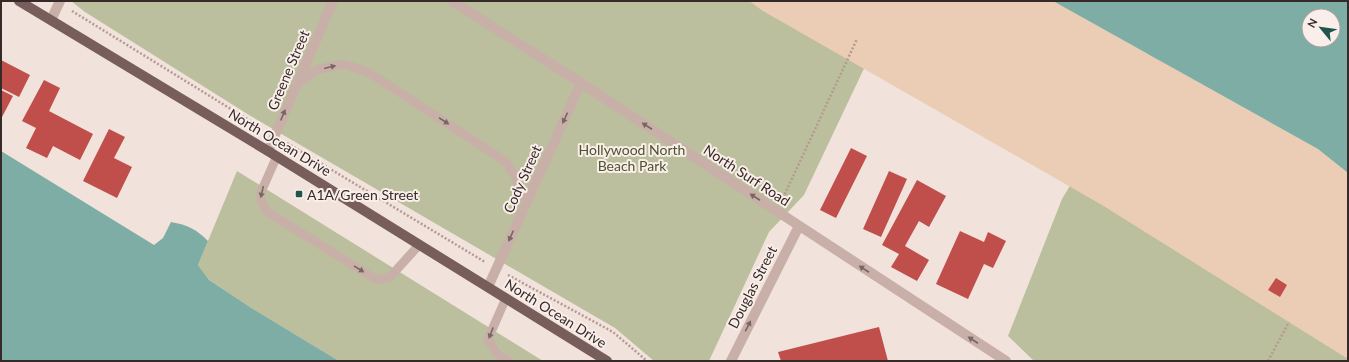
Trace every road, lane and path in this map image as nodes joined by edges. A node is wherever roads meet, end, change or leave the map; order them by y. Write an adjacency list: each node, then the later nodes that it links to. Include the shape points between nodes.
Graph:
1 (19, 1): 5 (main road, North Ocean Drive)
2 (333, 1): 8 (street, Greene Street)
3 (452, 1): 7 (street, North Surf Road)
4 (60, 2): 5 (street); 9 (path)
5 (51, 20): 10 (main road, North Ocean Drive)
6 (857, 39): 12 (path)
7 (581, 83): 11 (street, Cody Street, one-way to 11); 12 (street, North Surf Road, one-way to 7)
8 (296, 85): 9 (street, Greene Street, one-way to 8); 11 (lane, one-way to 11, via 316,70 343,64 368,72 505,161)
9 (274, 136): 10 (street, Greene Street); 15 (path)
10 (272, 154): 14 (main road, North Ocean Drive); 14 (lane, one-way to 14, via 261,192 261,201 266,211 377,280 390,277)
11 (527, 201): 15 (street, Cody Street, one-way to 15)
12 (776, 211): 13 (street, North Surf Road)
13 (799, 226): 22 (street, Douglas Street, one-way to 13); 23 (street, North Surf Road, one-way to 13)
14 (419, 245): 16 (main road, North Ocean Drive)
15 (496, 268): 16 (street, Cody Street); 21 (path, via 613,332)
16 (488, 287): 17 (main road, North Ocean Drive)
17 (506, 298): 19 (lane, one-way to 19, via 488,339 496,353); 20 (main road, North Ocean Drive)
18 (1289, 322): 24 (path)
19 (509, 361)
20 (607, 361)
21 (647, 361)
22 (730, 361)
23 (1006, 361)
24 (1268, 361)

